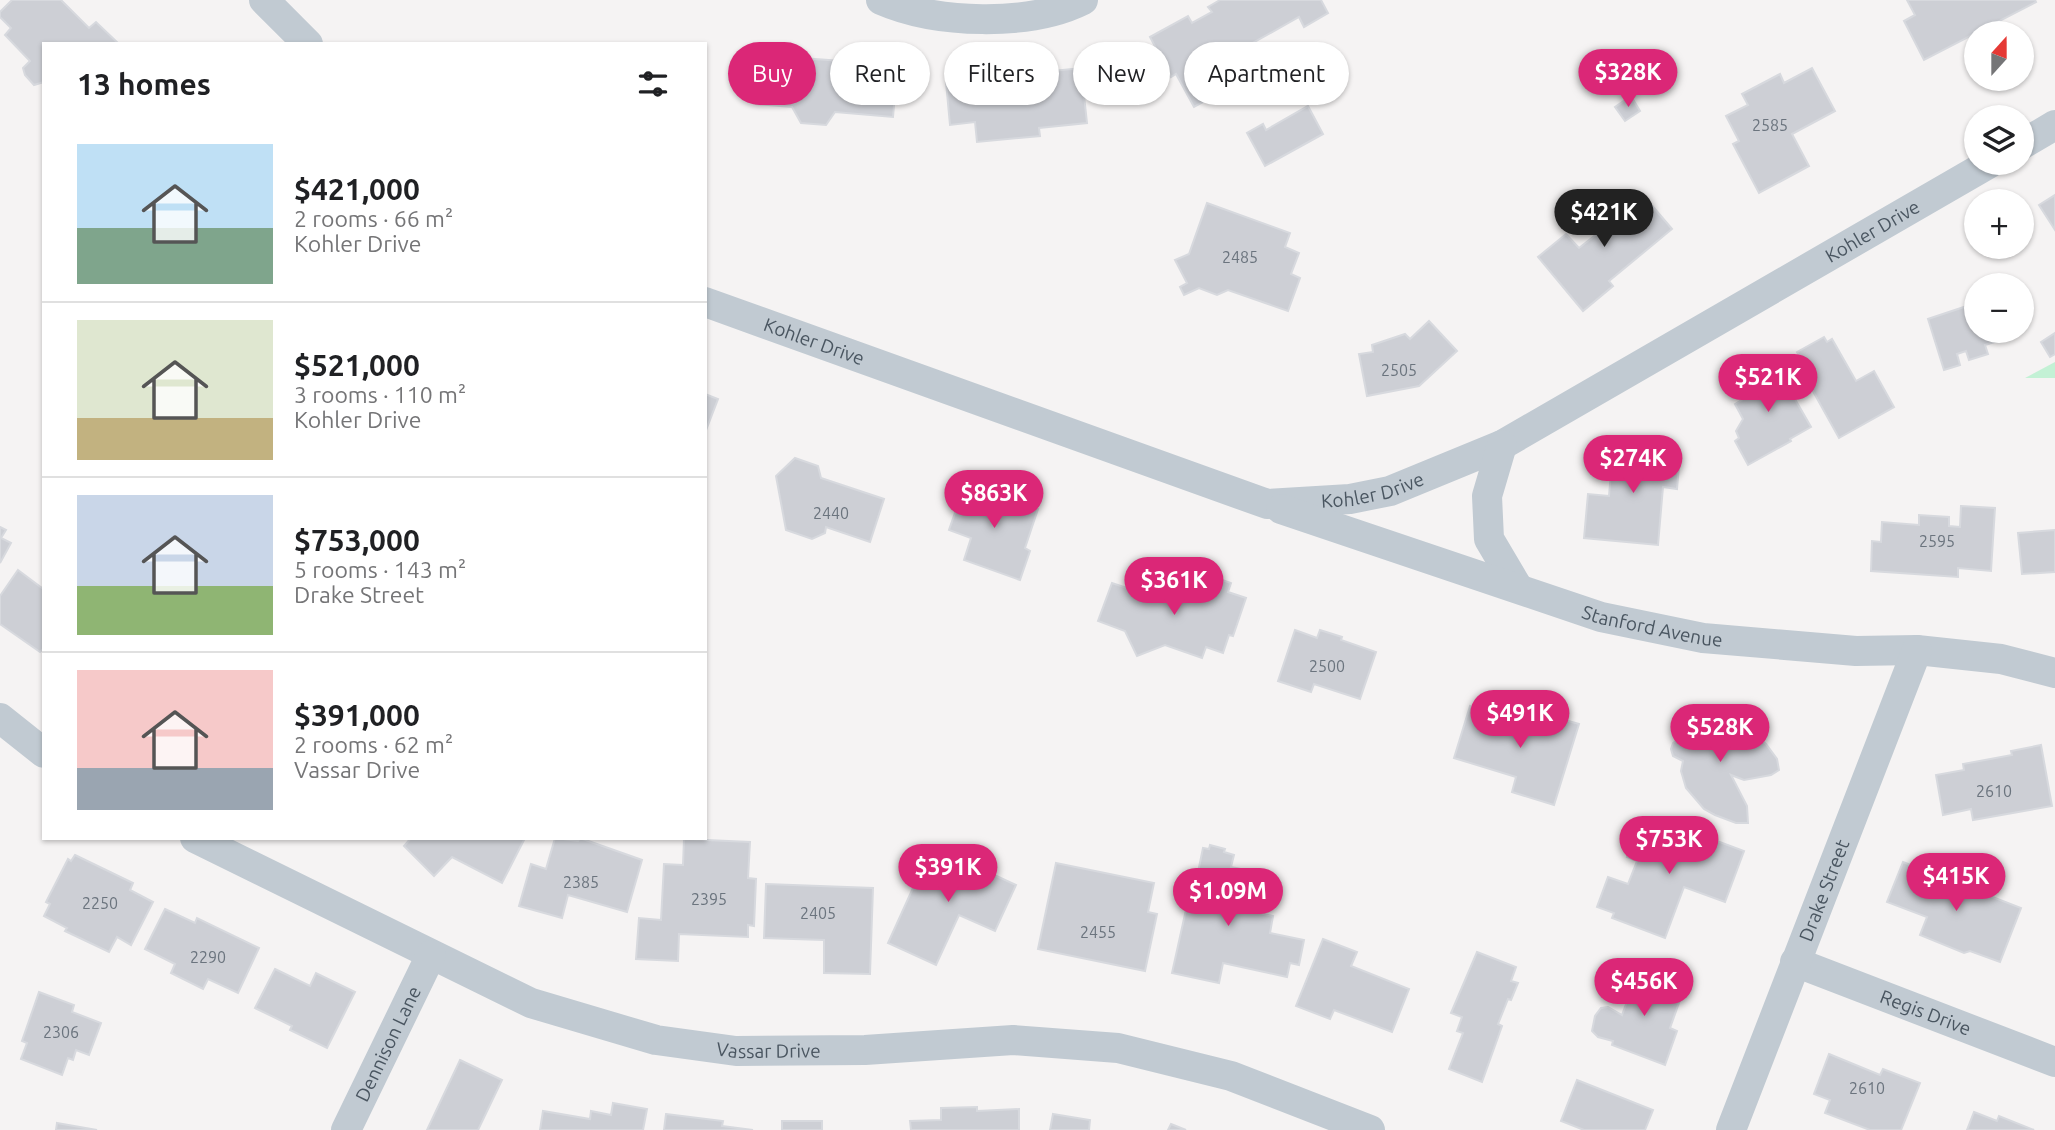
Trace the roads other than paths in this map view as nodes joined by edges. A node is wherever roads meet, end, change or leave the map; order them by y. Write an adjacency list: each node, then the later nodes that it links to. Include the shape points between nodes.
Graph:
1 (264, 0): 4 (street)
2 (881, 0): 3 (street, via 952,18 1011,19 1068,8)
3 (1083, 0)
4 (306, 42)
5 (2055, 125): 6 (street)
6 (2034, 137)
7 (1969, 175): 9 (street, Kohler Drive)
8 (707, 303): 10 (street, Kohler Drive)
9 (1502, 445): 10 (street, Kohler Drive, via 1390,491); 11 (street, via 1487,496 1489,539)
10 (1267, 505): 11 (street, Stanford Avenue)
11 (1517, 587): 12 (street, Stanford Avenue, via 1601,617 1703,638 1856,651)
12 (1917, 650): 13 (street, Stanford Avenue, via 2001,659); 18 (street, Drake Street)
13 (2055, 673)
14 (0, 718): 15 (street)
15 (42, 751)
16 (199, 840): 17 (street, Vassar Drive)
17 (430, 955): 20 (street, Dennison Lane); 21 (street, Vassar Drive, via 531,1003 656,1040 736,1051 865,1050 1013,1040 1118,1048 1231,1076)
18 (1795, 962): 19 (street, Regis Drive); 22 (street, Drake Street)
19 (2055, 1062)
20 (346, 1130)
21 (1370, 1130)
22 (1731, 1130)

